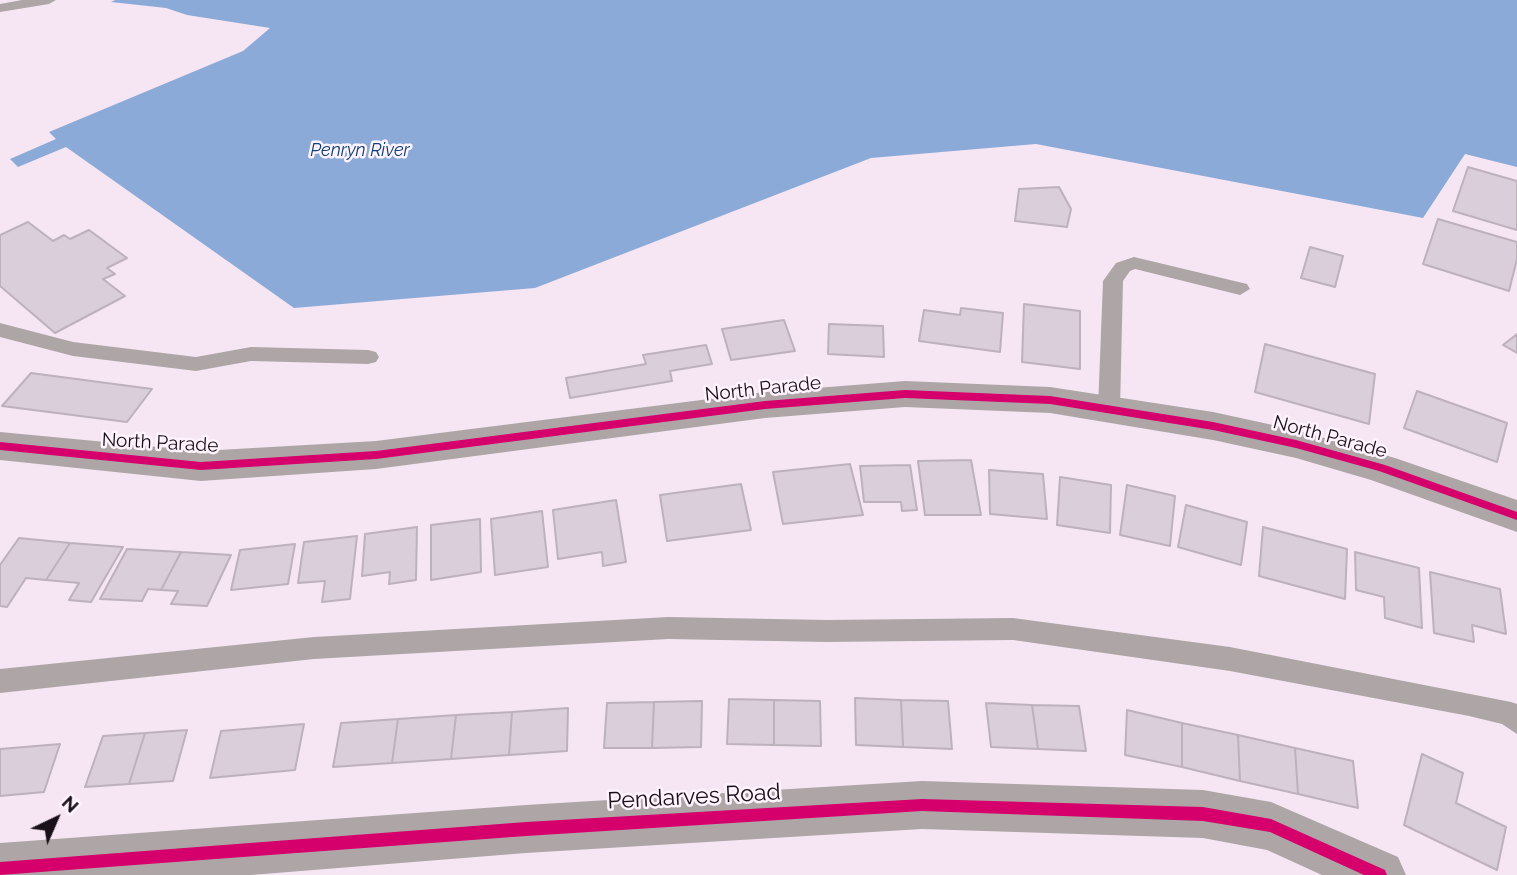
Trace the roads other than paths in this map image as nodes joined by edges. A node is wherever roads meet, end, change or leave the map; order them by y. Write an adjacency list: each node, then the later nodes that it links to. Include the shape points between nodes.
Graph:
1 (49, 0): 2 (lane)
2 (0, 8)
3 (1240, 289): 6 (lane, via 1134,263 1123,267 1113,281)
4 (0, 330): 5 (lane, via 73,349 196,364 251,354)
5 (368, 357)
6 (1109, 410): 7 (street, North Parade, via 1050,400 905,394 765,405 376,455 201,466); 8 (street, North Parade, via 1296,443)
7 (0, 446)
8 (1517, 516)
9 (0, 681): 10 (lane, via 314,648 668,628 1013,629 1230,659 1469,704 1511,714)
10 (1517, 721)
11 (0, 869): 12 (street, Pendarves Road, via 526,829 922,806 1203,814 1271,827)
12 (1380, 875)

